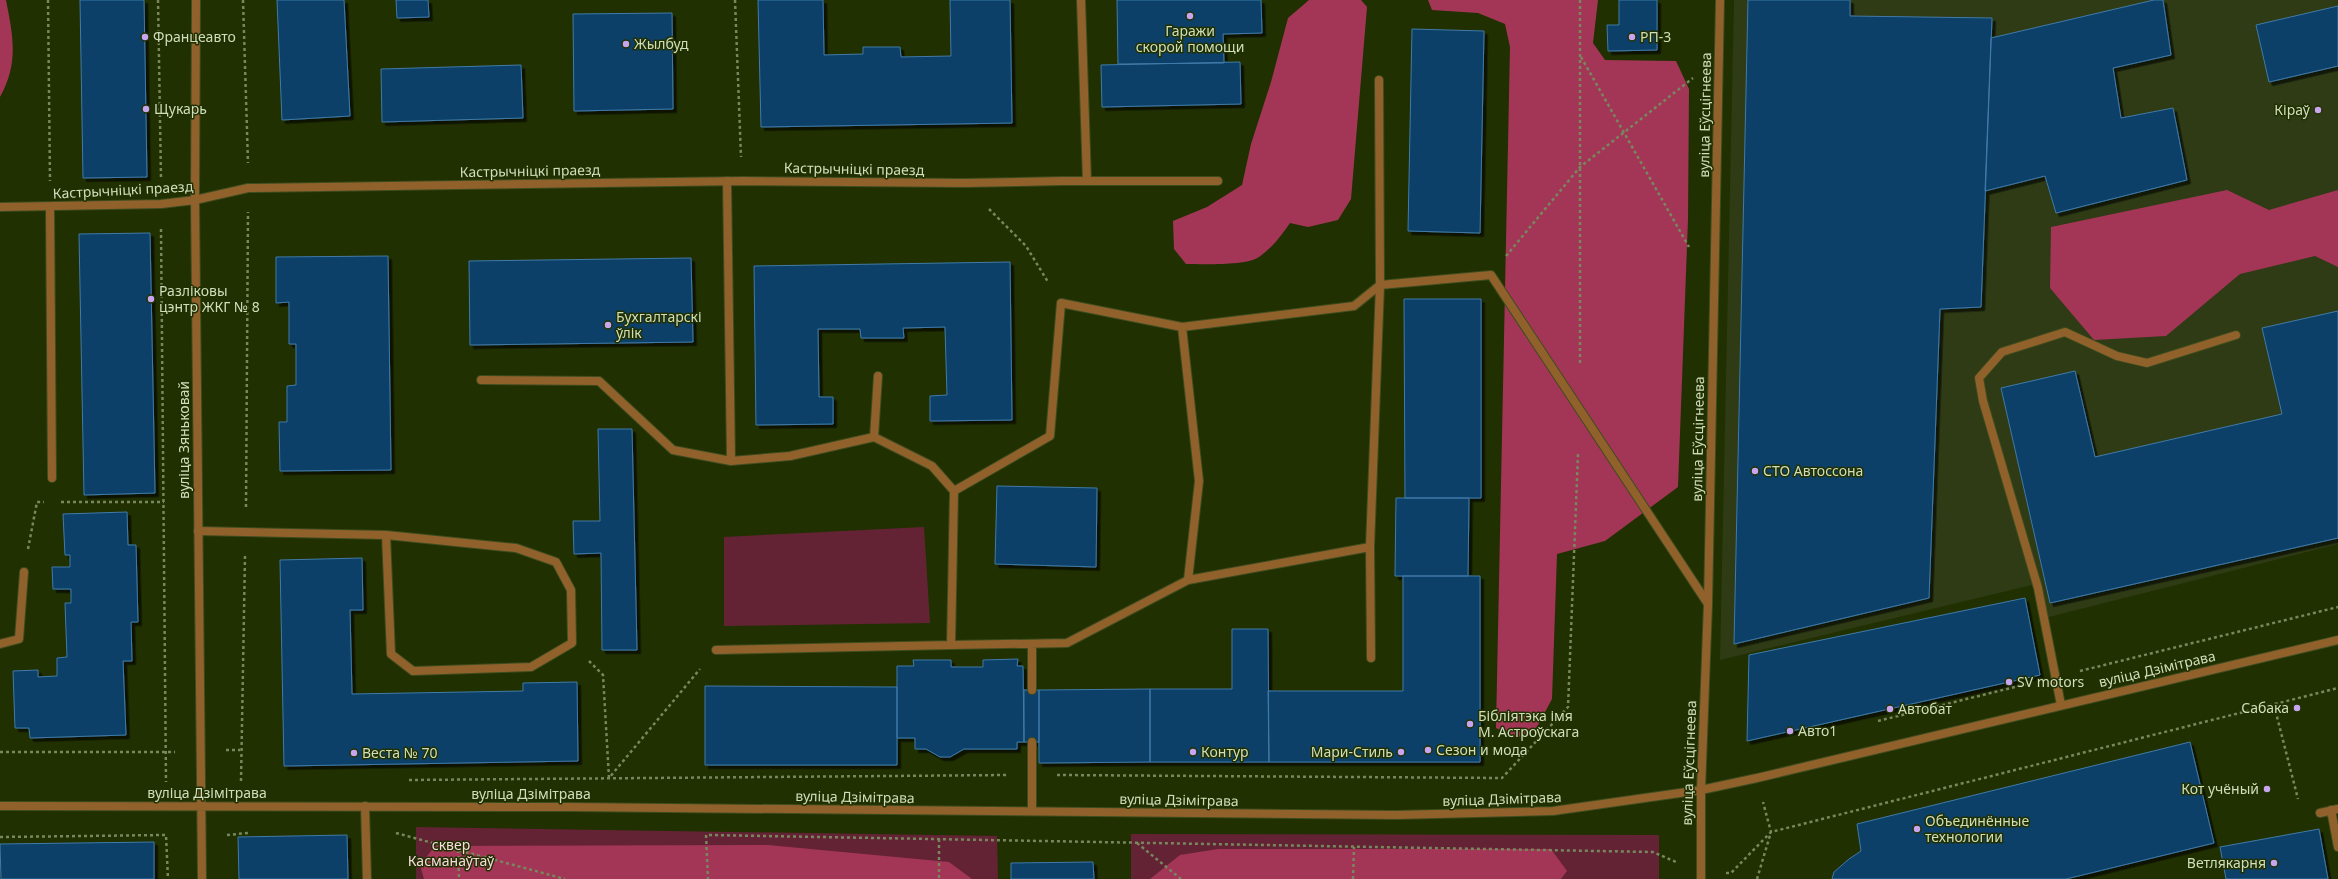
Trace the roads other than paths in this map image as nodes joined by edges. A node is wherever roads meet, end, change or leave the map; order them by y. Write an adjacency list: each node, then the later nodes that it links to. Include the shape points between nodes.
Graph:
1 (196, 0): 8 (street, вуліца Зяньковай)
2 (1081, 0): 5 (street)
3 (1720, 0): 25 (street, вуліца Еўсцігнеева)
4 (1380, 80): 11 (street)
5 (1087, 181): 6 (street, Кастрычніцкі праезд); 7 (street, Кастрычніцкі праезд)
6 (1218, 181)
7 (727, 182): 8 (street, Кастрычніцкі праезд, via 248,188); 17 (street)
8 (195, 200): 10 (street, Кастрычніцкі праезд, via 161,204); 20 (street, вуліца Зяньковай)
9 (0, 207): 10 (street, Кастрычніцкі праезд)
10 (50, 207): 18 (street)
11 (1380, 285): 12 (street, via 1354,306); 22 (street); 25 (street, via 1491,275)
12 (1182, 327): 19 (street, via 1061,303 1050,436); 24 (street, via 1199,481)
13 (2236, 336): 33 (street, via 2147,363 2117,356 2065,332 2002,352 1979,378 1983,400 2038,588)
14 (878, 376): 16 (street)
15 (481, 380): 17 (street, via 600,381 673,450)
16 (874, 437): 17 (street, via 790,456); 19 (street, via 932,466)
17 (732, 461)
18 (52, 478)
19 (954, 491): 28 (street)
20 (198, 531): 21 (street); 37 (street, вуліца Зяньковай)
21 (386, 535): 21 (street, via 391,654 413,671 532,667 572,643 571,590 556,562 516,548)
22 (1370, 547): 24 (street); 31 (street)
23 (24, 572): 27 (street, via 19,639)
24 (1188, 580): 29 (street, via 1067,643)
25 (1708, 604): 35 (street, вуліца Еўсцігнеева)
26 (2338, 640): 33 (street, вуліца Дзімітрава)
27 (0, 644)
28 (951, 644): 29 (street); 30 (street)
29 (1032, 644): 32 (street)
30 (716, 650)
31 (1371, 658)
32 (1032, 690)
33 (2061, 705): 35 (street, вуліца Дзімітрава)
34 (1032, 742): 40 (street)
35 (1700, 790): 40 (street, вуліца Дзімітрава, via 1553,811 1396,815); 43 (street, вуліца Еўсцігнеева)
36 (0, 806): 37 (street, вуліца Дзімітрава)
37 (200, 806): 38 (street, вуліца Дзімітрава); 44 (street, вуліца Зяньковай)
38 (365, 806): 40 (street, вуліца Дзімітрава); 45 (street)
39 (2335, 810): 41 (street); 42 (street, via 2333,820)
40 (1032, 811)
41 (2320, 813)
42 (2338, 847)
43 (1701, 876)
44 (202, 879)
45 (367, 879)

